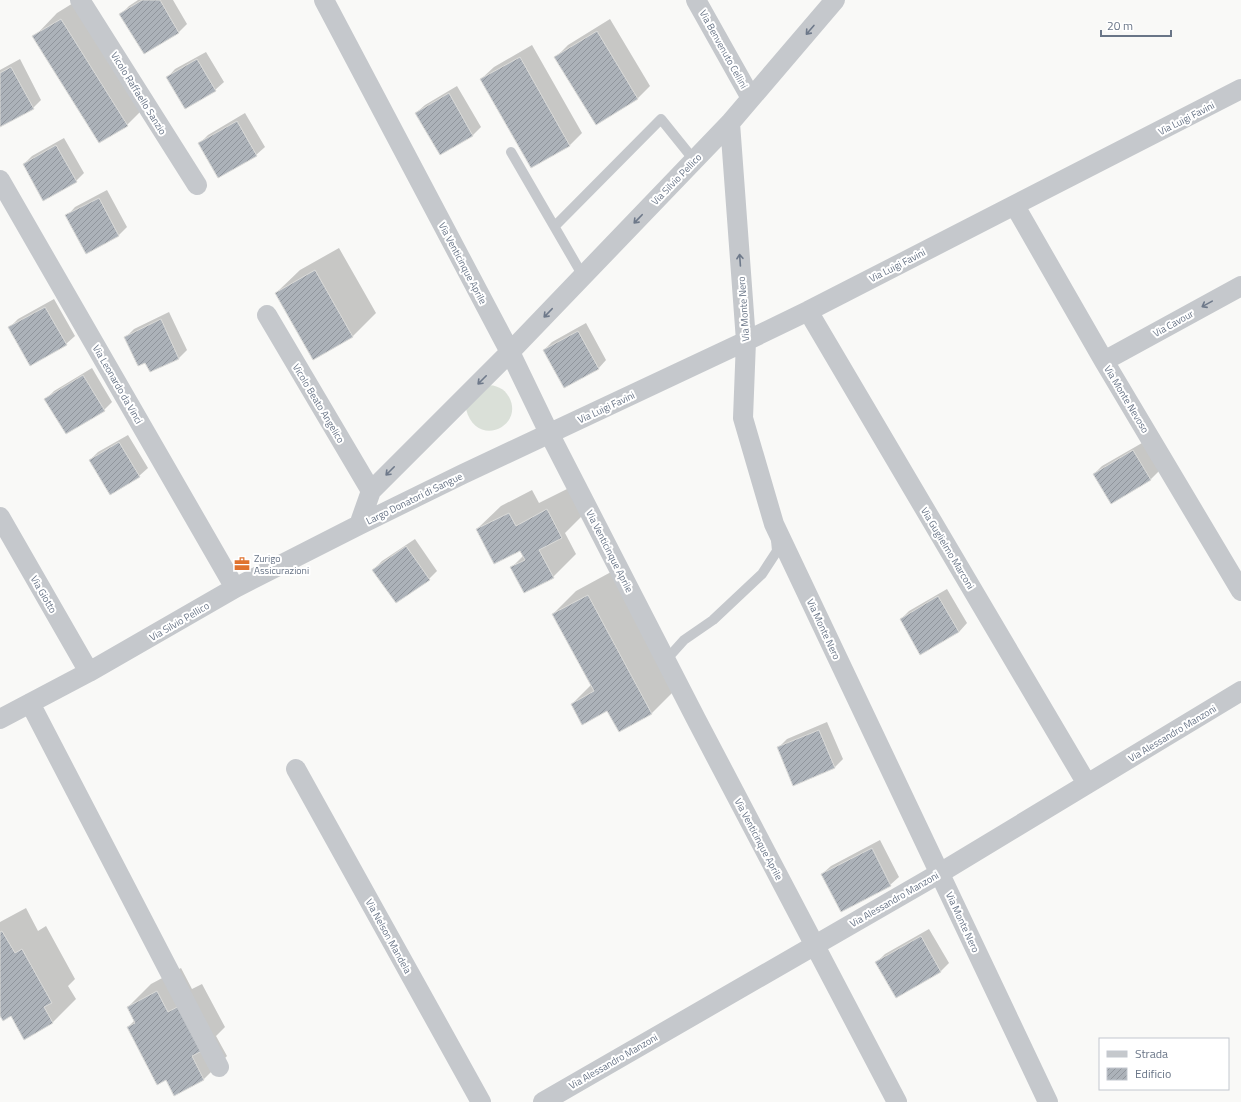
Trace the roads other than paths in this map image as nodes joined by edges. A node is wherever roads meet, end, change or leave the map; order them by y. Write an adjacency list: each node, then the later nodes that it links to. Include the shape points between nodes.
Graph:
1 (80, 0): 11 (street, Vicolo Raffaello Sanzio)
2 (324, 0): 19 (street, Via Venticinque Aprile)
3 (696, 0): 6 (street, Via Benvenuto Cellini)
4 (835, 0): 6 (street, Via Silvio Pellico, one-way to 6)
5 (1241, 89): 12 (street, Via Luigi Favini)
6 (751, 98): 7 (street, Via Silvio Pellico)
7 (730, 123): 9 (street, Via Silvio Pellico); 18 (street, Via Monte Nero, one-way to 7)
8 (511, 152): 13 (lane)
9 (694, 160): 13 (lane, via 662,120); 14 (street, Via Silvio Pellico, one-way to 14)
10 (0, 180): 26 (street, Via Leonardo da Vinci)
11 (197, 185)
12 (1015, 206): 16 (street, Via Luigi Favini); 20 (street, Via Monte Nevoso)
13 (554, 226): 14 (lane)
14 (583, 276): 19 (street, Via Silvio Pellico, one-way to 19)
15 (1241, 286): 20 (street, Via Cavour, one-way to 20)
16 (808, 311): 18 (street, Via Luigi Favini); 34 (street, Via Guglielmo Marconi)
17 (266, 315): 22 (street, Vicolo Beato Angelico)
18 (746, 341): 21 (street, Via Luigi Favini); 24 (street, Via Monte Nero, via 743,418)
19 (510, 352): 21 (street, Via Venticinque Aprile); 22 (street, Largo Donatori di Sangue, one-way to 22)
20 (1104, 361): 27 (street, Via Monte Nevoso)
21 (550, 433): 25 (street, Largo Donatori di Sangue); 28 (street, Via Venticinque Aprile)
22 (371, 491): 25 (street, Largo Donatori di Sangue)
23 (0, 517): 29 (street, Via Giotto)
24 (774, 524): 28 (lane, via 777,552 762,574 714,620 684,640); 35 (street, Via Monte Nero)
25 (359, 525): 26 (street, Via Silvio Pellico)
26 (235, 588): 29 (street, Via Silvio Pellico)
27 (1241, 591)
28 (666, 660): 36 (street, Via Venticinque Aprile)
29 (89, 672): 31 (street, Via Silvio Pellico)
30 (1241, 691): 34 (street, Via Alessandro Manzoni)
31 (30, 702): 32 (street, Via Silvio Pellico); 37 (street)
32 (0, 718)
33 (296, 769): 38 (street, Via Nelson Mandela)
34 (1087, 784): 35 (street, Via Alessandro Manzoni)
35 (940, 874): 36 (street, Via Alessandro Manzoni); 41 (street, Via Monte Nero)
36 (815, 945): 39 (street, Via Alessandro Manzoni); 40 (street, Via Venticinque Aprile)
37 (219, 1068)
38 (481, 1102)
39 (544, 1102)
40 (897, 1102)
41 (1048, 1102)

